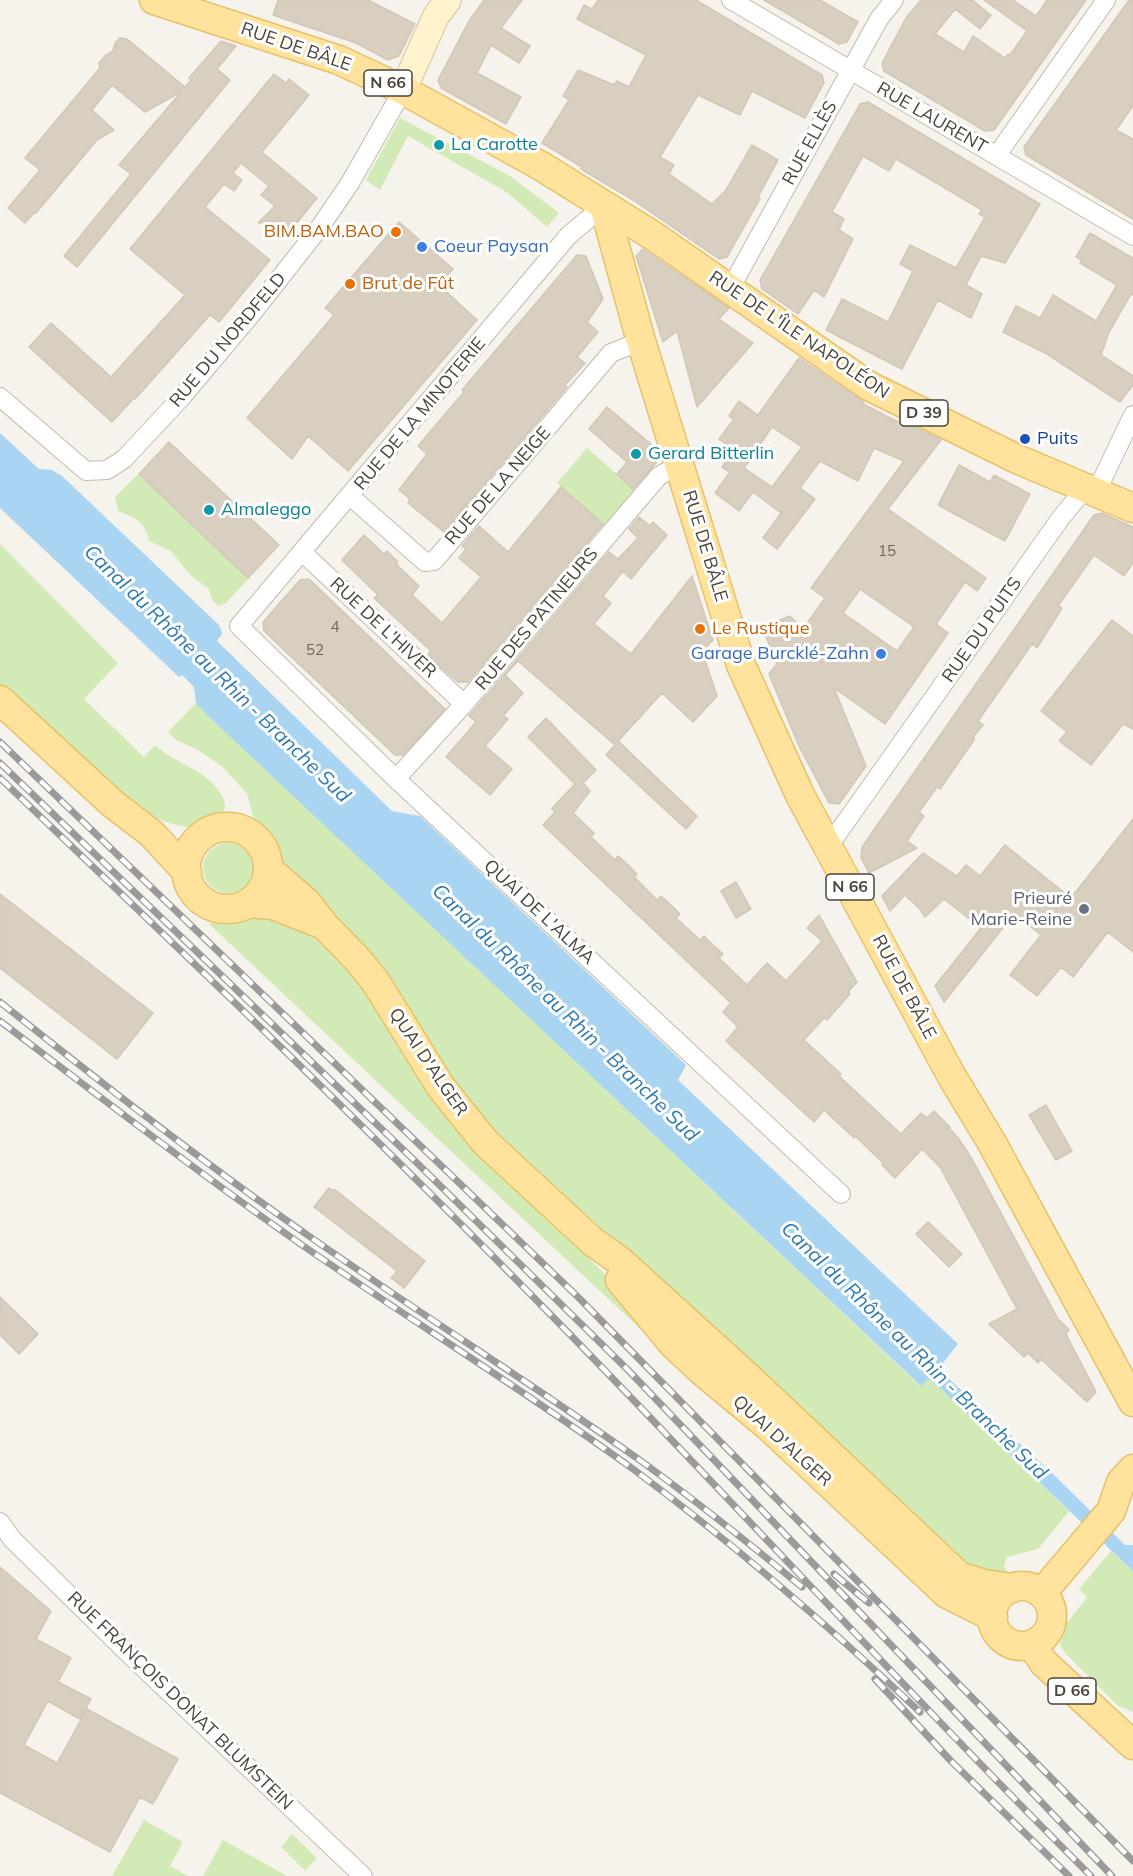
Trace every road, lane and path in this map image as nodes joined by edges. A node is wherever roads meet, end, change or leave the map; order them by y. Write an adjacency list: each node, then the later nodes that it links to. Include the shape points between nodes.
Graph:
1 (154, 0): 7 (main road, RUE DE BÂLE / N 66, via 339,60)
2 (448, 0): 7 (main road, via 436,16)
3 (731, 0): 6 (street, RUE LAURENT)
4 (894, 0): 6 (street, RUE ELLÈS)
5 (1106, 0): 8 (street)
6 (850, 71): 8 (street, RUE LAURENT); 11 (street, RUE ELLÈS)
7 (403, 90): 9 (main road, RUE DE BÂLE / N 66, via 541,166); 13 (street, RUE DU NORDFELD, via 321,226 254,311 124,459 107,470 86,471)
8 (997, 155): 10 (street, RUE LAURENT)
9 (604, 206): 11 (main road, RUE DE L'ÎLE NAPOLÉON / D 39); 12 (main road, RUE DE BÂLE / N 66); 17 (street, RUE DE LA MINOTERIE, via 569,235)
10 (1133, 236)
11 (730, 289): 16 (main road, RUE DE L'ÎLE NAPOLÉON / D 39, via 869,386 1017,459)
12 (641, 340): 15 (main road, RUE DE BÂLE / N 66); 17 (street, RUE DE LA NEIGE, via 611,353 434,561 425,562)
13 (0, 397)
14 (1133, 415): 16 (street, RUE DU PUITS, via 1101,483)
15 (680, 464): 22 (street, RUE DES PATINEURS, via 659,476); 26 (main road, RUE DE BÂLE / N 66, via 741,665)
16 (1089, 488): 18 (main road, RUE DE L'ÎLE NAPOLÉON / D 39); 26 (street, RUE DU PUITS, via 1060,519)
17 (350, 496): 19 (street, RUE DE LA MINOTERIE)
18 (1133, 508)
19 (302, 552): 20 (street, RUE DE LA MINOTERIE); 22 (street, RUE DE L'HIVER)
20 (239, 626): 23 (street, QUAI DE L'ALMA)
21 (0, 700): 24 (main road, QUAI D'ALGER, via 113,804)
22 (464, 704): 23 (street, RUE DES PATINEURS)
23 (396, 779): 31 (street, QUAI DE L'ALMA)
24 (152, 834): 25 (main road, QUAI D'ALGER); 28 (main road, QUAI D'ALGER)
25 (202, 836): 27 (main road, QUAI D'ALGER, via 220,828 247,832 260,844); 28 (main road, via 190,852)
26 (828, 847): 33 (main road, RUE DE BÂLE / N 66)
27 (268, 869): 29 (main road, via 263,888); 30 (main road, QUAI D'ALGER, via 307,903)
28 (187, 872): 29 (main road, QUAI D'ALGER, via 194,891 209,905 229,909)
29 (249, 903): 30 (main road, QUAI D'ALGER, via 273,905)
30 (324, 925): 32 (main road, QUAI D'ALGER, via 375,981 441,1087 485,1142)
31 (841, 1194)
32 (593, 1242): 37 (main road, QUAI D'ALGER, via 670,1306 959,1576); 39 (main road, QUAI D'ALGER, via 608,1266 674,1345 768,1426 947,1594)
33 (1133, 1402)
34 (1133, 1469): 35 (main road, via 1121,1482)
35 (1122, 1506): 38 (main road, via 1089,1536)
36 (0, 1522): 42 (street, RUE FRANÇOIS DONAT BLUMSTEIN, via 12,1539 131,1656)
37 (1013, 1588): 38 (main road, via 1031,1588); 39 (main road, via 998,1599)
38 (1042, 1593): 40 (main road, via 1051,1607 1051,1625 1047,1634)
39 (993, 1617): 40 (main road, via 994,1626 1005,1641)
40 (1032, 1645): 41 (main road, D 66, via 1044,1663)
41 (1133, 1745)
42 (363, 1876)

